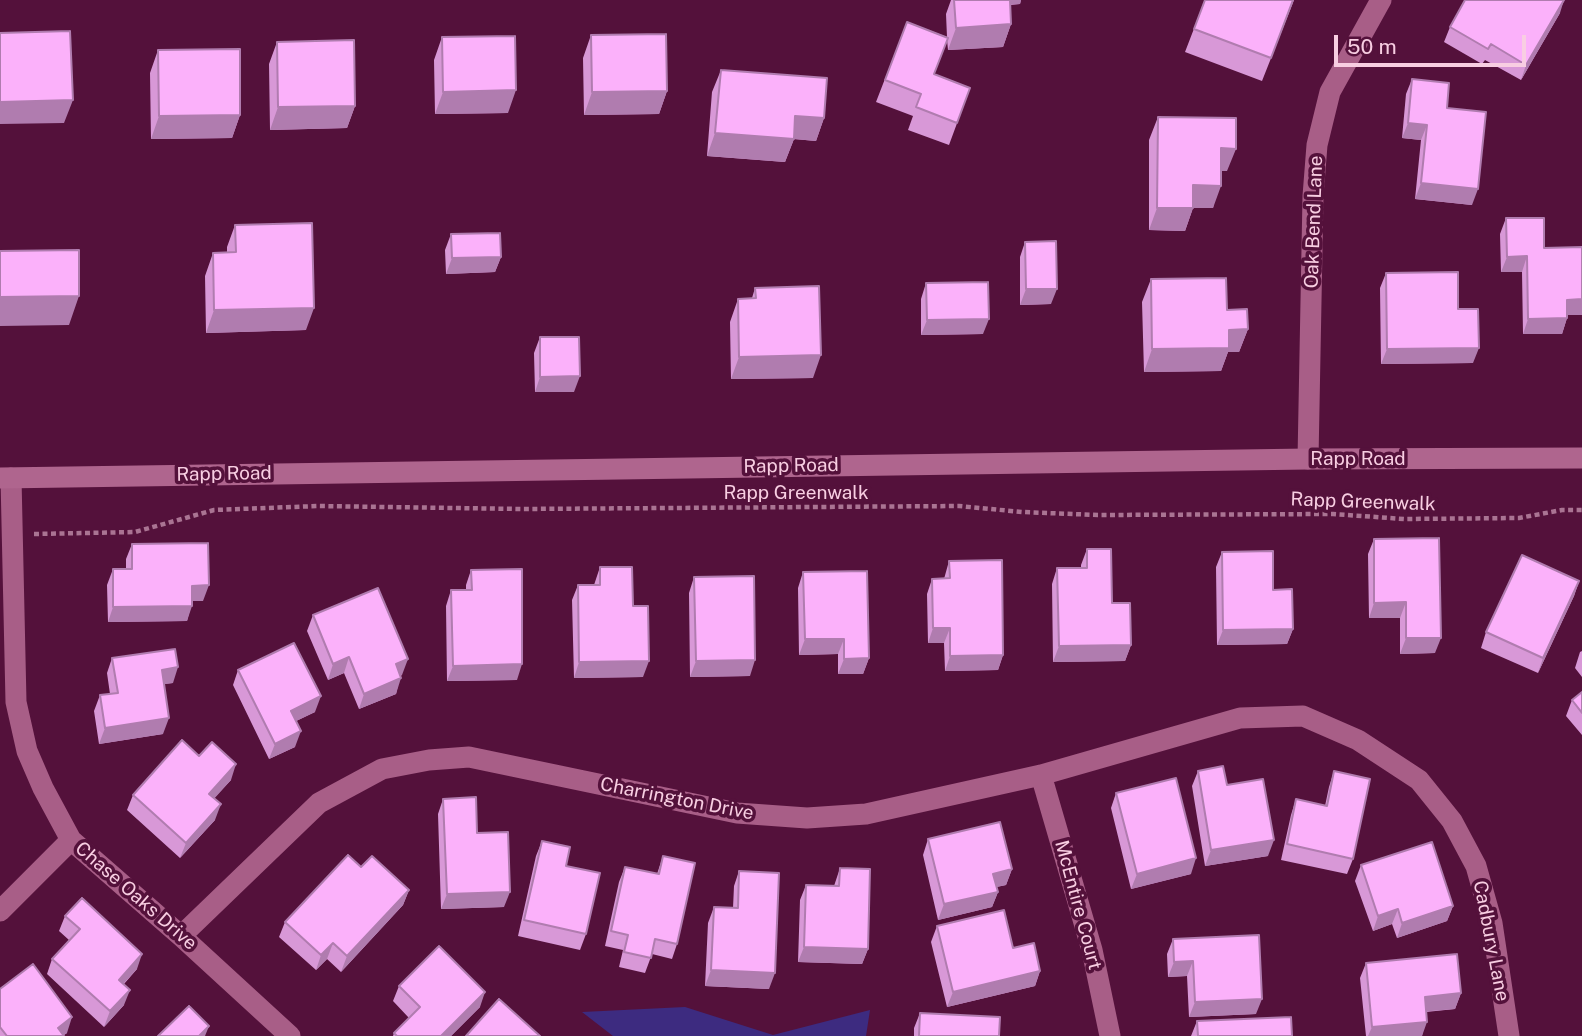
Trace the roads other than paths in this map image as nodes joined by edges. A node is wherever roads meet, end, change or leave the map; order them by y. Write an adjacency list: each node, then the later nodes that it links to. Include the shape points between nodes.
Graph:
1 (1381, 0): 3 (street, Oak Bend Lane, via 1330,92 1317,145)
2 (1582, 458): 3 (street, Rapp Road)
3 (1308, 459): 4 (street, Rapp Road)
4 (5, 478): 7 (street, Chase Oaks Drive, via 12,535 16,702 27,751)
5 (1041, 775): 6 (street, Charrington Drive, via 1240,718 1303,716 1358,740); 9 (street, Charrington Drive, via 866,814 807,818 737,813 469,757 406,764 383,769 319,803); 11 (street, McEntire Court, via 1091,950)
6 (1419, 780): 12 (street, Cadbury Lane, via 1452,821 1476,866 1492,923)
7 (71, 840): 8 (street); 9 (street, Chase Oaks Drive)
8 (0, 911)
9 (181, 936): 10 (street, Chase Oaks Drive)
10 (290, 1036)
11 (1110, 1036)
12 (1509, 1036)

